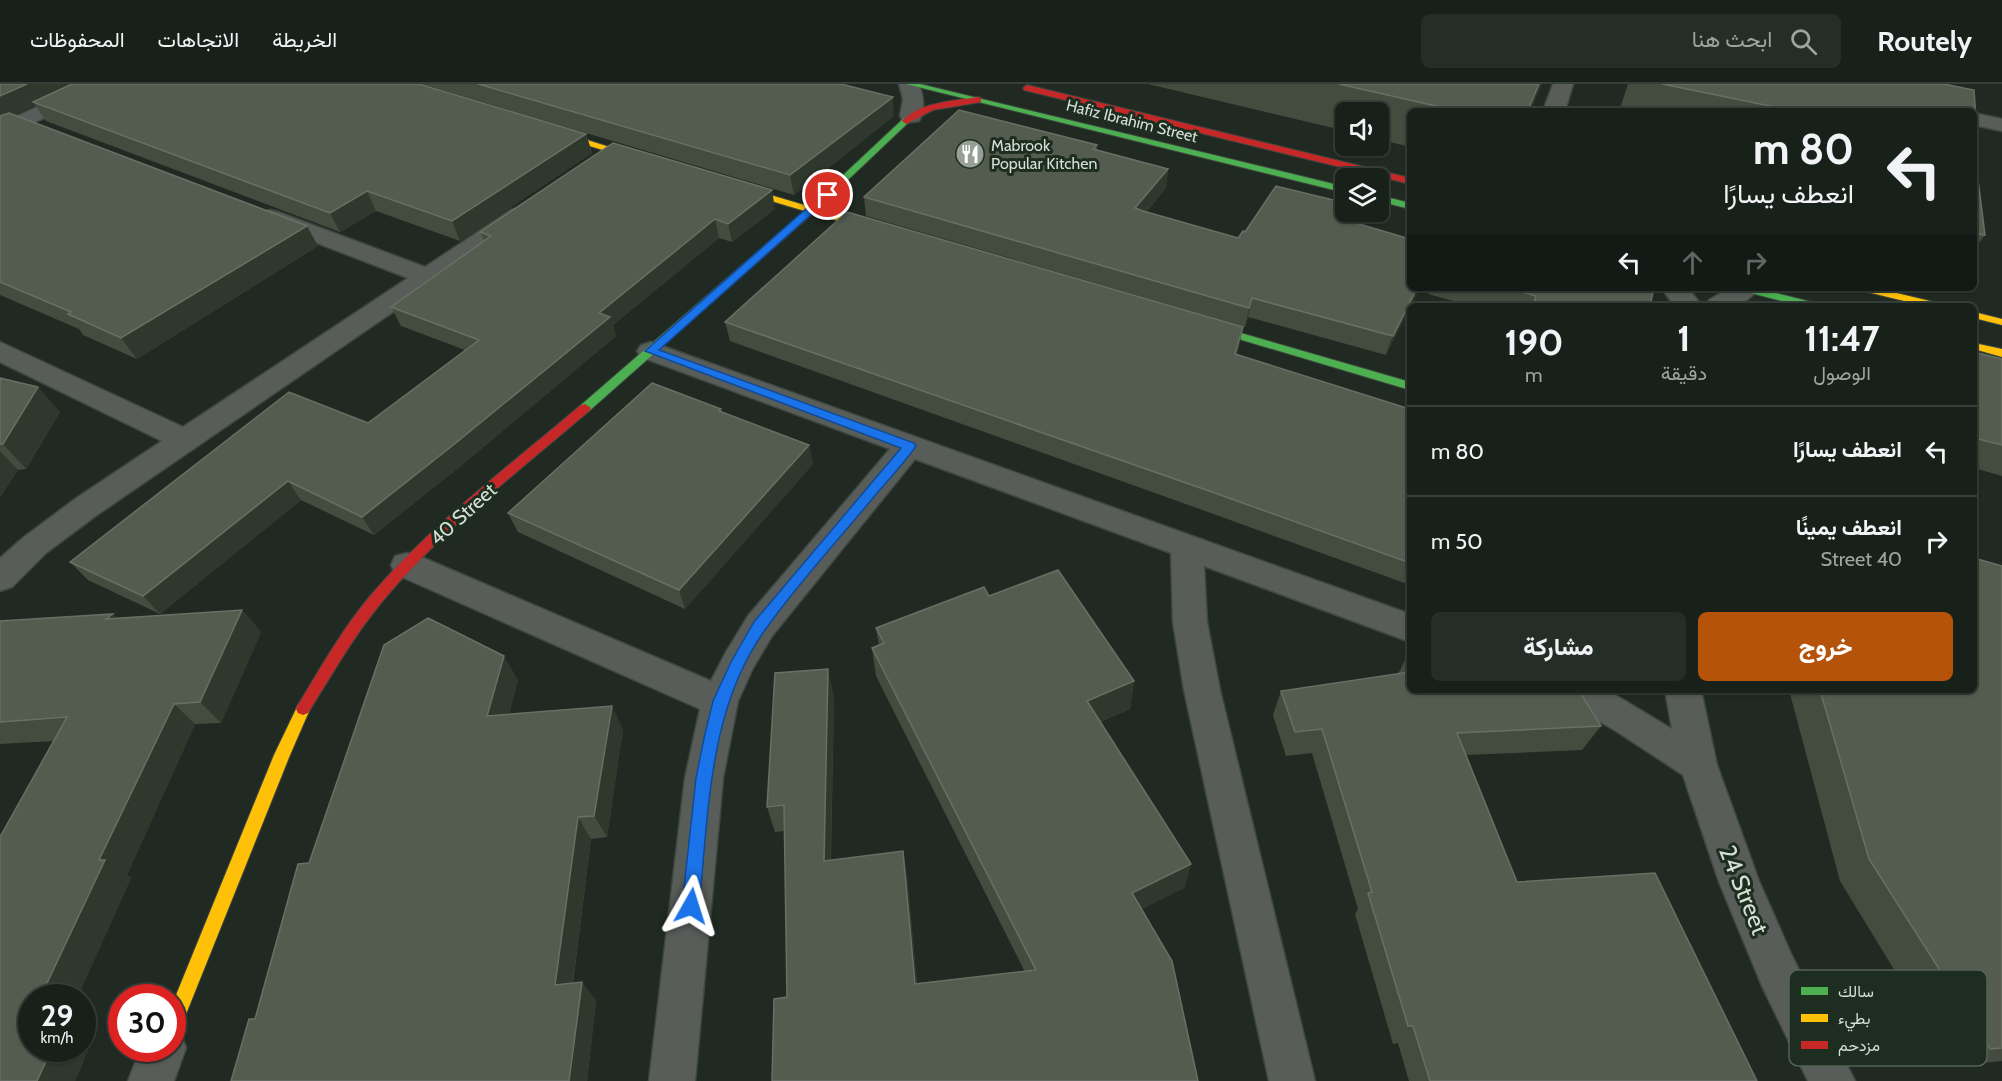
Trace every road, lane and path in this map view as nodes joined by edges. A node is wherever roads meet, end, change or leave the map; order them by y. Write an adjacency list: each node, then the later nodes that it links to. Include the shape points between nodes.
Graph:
1 (104, 84): 9 (street)
2 (910, 84): 5 (street, Hafiz Ibrahim Street); 7 (street)
3 (1010, 84): 17 (street, Hafiz Ibrahim Street)
4 (1563, 84): 6 (street)
5 (978, 100): 7 (street, 40 Street); 19 (street, Hafiz Ibrahim Street)
6 (1555, 108)
7 (911, 116): 24 (street, 40 Street)
8 (1977, 120): 10 (street)
9 (22, 122): 12 (street); 13 (street)
10 (2002, 125)
11 (536, 127): 14 (street)
12 (0, 132)
13 (54, 135)
14 (614, 151): 15 (street); 16 (street)
15 (657, 164)
16 (584, 171)
17 (1407, 180)
18 (712, 181): 24 (street)
19 (1335, 187)
20 (1389, 201): 22 (street)
21 (535, 204): 26 (street)
22 (1407, 205)
23 (252, 210): 26 (street)
24 (811, 210): 25 (street); 40 (street, 40 Street)
25 (890, 234)
26 (428, 277): 43 (street)
27 (1676, 291): 31 (street)
28 (1740, 291): 32 (street)
29 (1756, 291): 33 (street)
30 (1876, 291): 34 (street)
31 (1686, 303)
32 (1722, 303)
33 (1803, 303)
34 (1926, 303)
35 (1977, 316): 37 (street)
36 (1184, 320): 42 (street)
37 (2002, 321)
38 (1977, 347): 41 (street)
39 (0, 351): 43 (street)
40 (651, 351): 44 (street); 46 (street, 40 Street)
41 (2002, 353)
42 (1407, 385)
43 (187, 441): 47 (street, via 86,507)
44 (909, 446): 45 (street); 51 (street, via 759,626)
45 (1187, 549): 48 (street); 59 (street, via 1190,622 1202,690)
46 (407, 565): 51 (street); 53 (street, 40 Street, via 350,633 302,711)
47 (0, 578)
48 (1407, 627)
49 (1580, 693): 52 (street)
50 (1684, 693): 52 (street, 24 Street)
51 (720, 701): 58 (street, via 704,778)
52 (1698, 765): 54 (street, 24 Street, via 1739,882)
53 (186, 993)
54 (1789, 995)
55 (158, 1062): 57 (street)
56 (1824, 1066): 60 (street, 24 Street)
57 (151, 1081)
58 (672, 1081)
59 (1292, 1081)
60 (1832, 1081)

